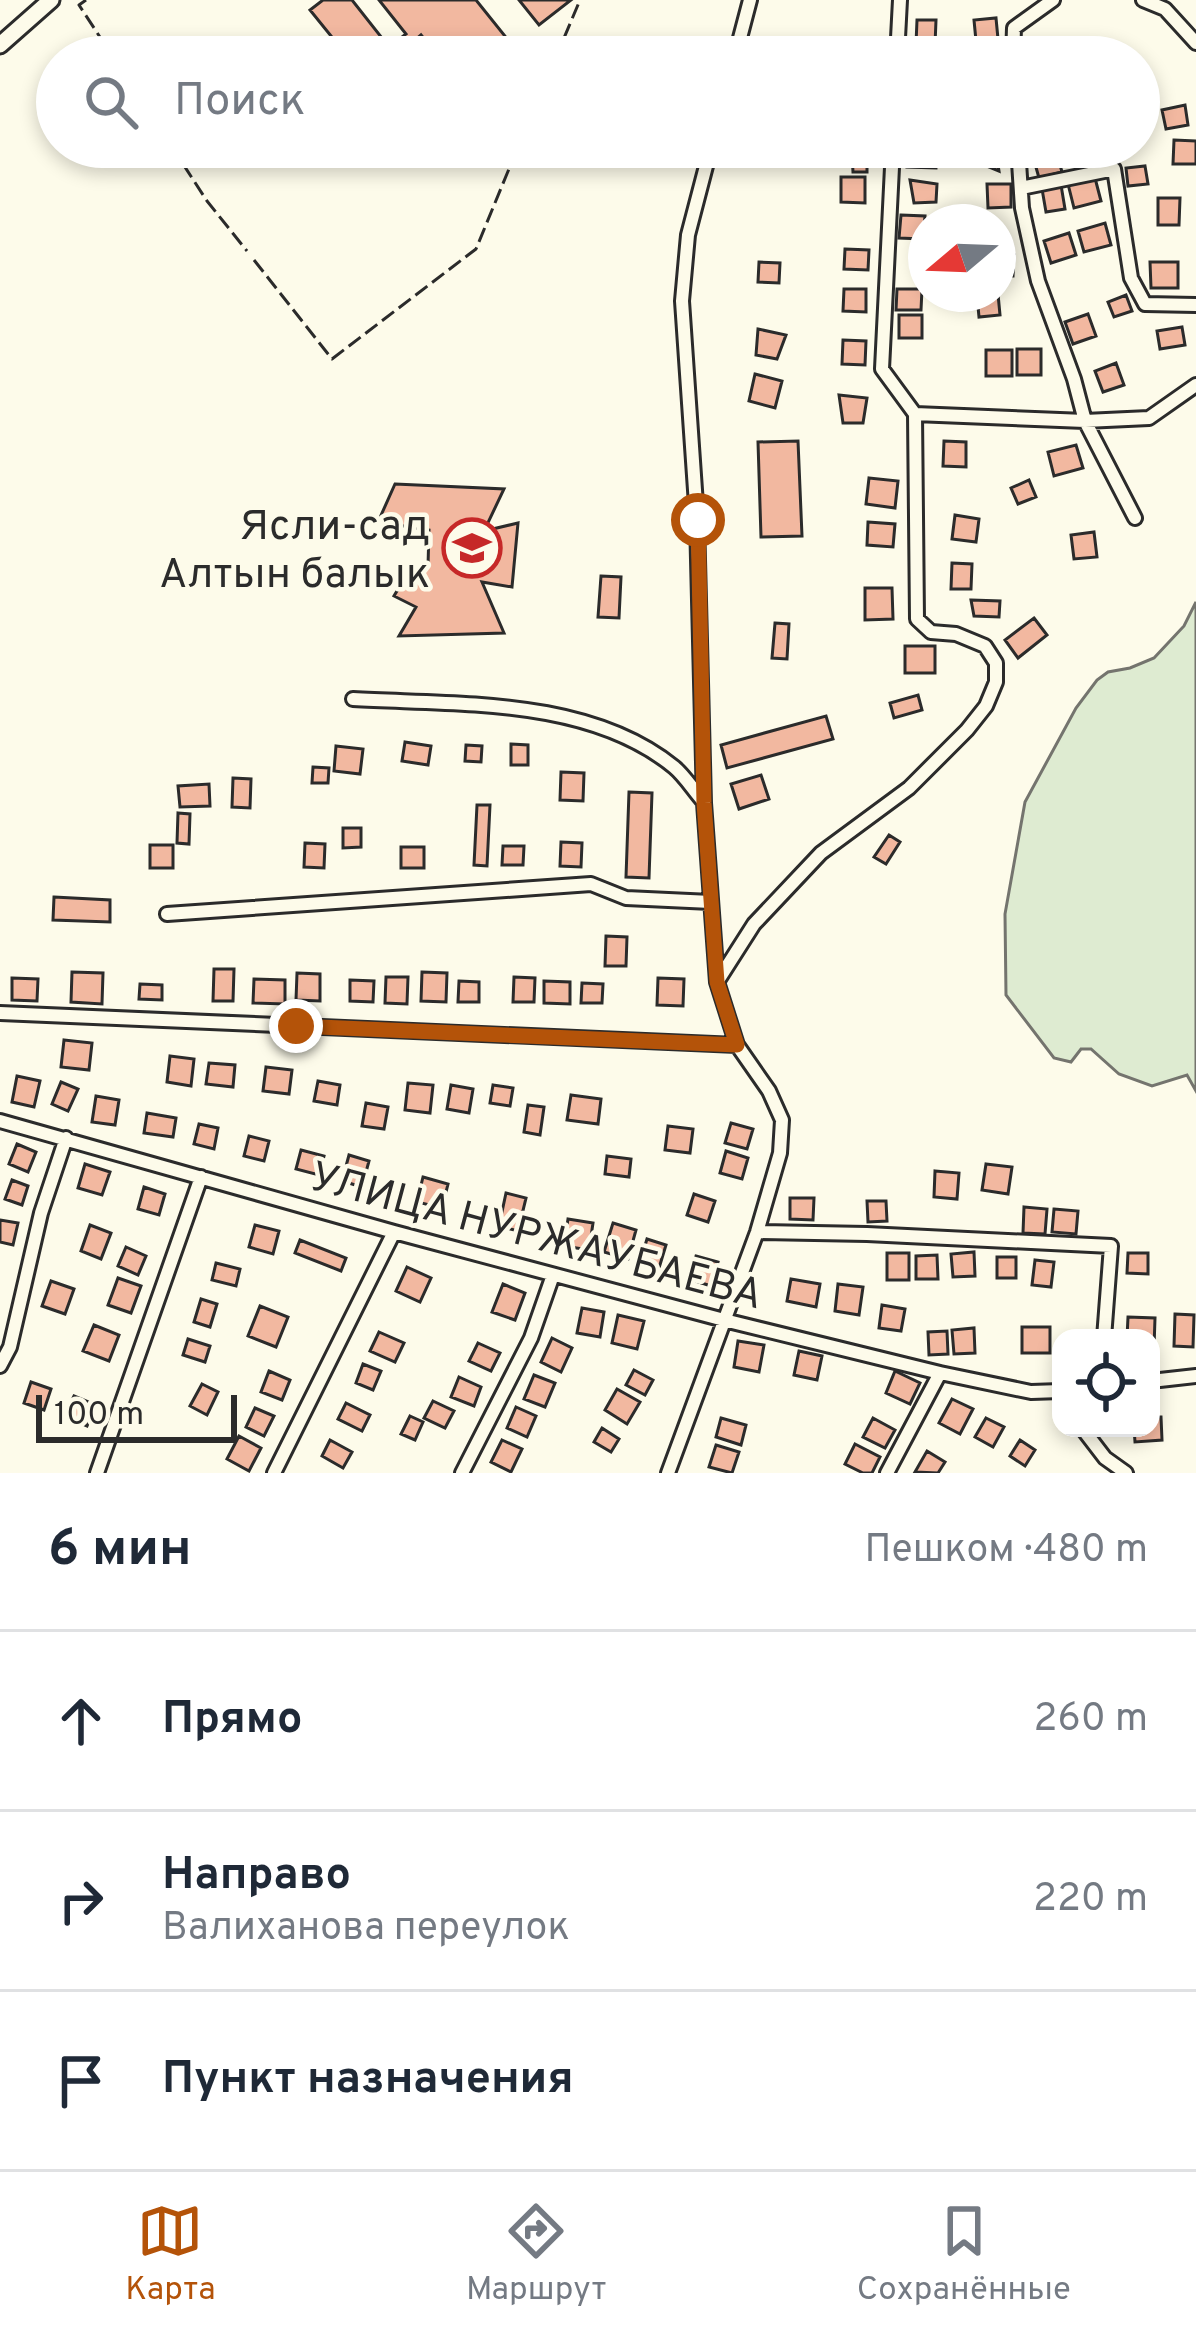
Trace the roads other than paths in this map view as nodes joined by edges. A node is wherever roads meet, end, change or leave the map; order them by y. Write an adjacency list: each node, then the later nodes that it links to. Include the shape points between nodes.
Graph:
1 (50, 0): 11 (street)
2 (750, 0): 7 (street)
3 (900, 0): 8 (street)
4 (1052, 0): 9 (street)
5 (1143, 0): 6 (street)
6 (1168, 4): 10 (street)
7 (741, 36)
8 (898, 36)
9 (1014, 36)
10 (1196, 43)
11 (0, 45)
12 (706, 168): 22 (street, via 682,301 698,520)
13 (892, 168): 18 (street, via 882,369)
14 (1020, 168): 15 (street)
15 (1021, 188): 16 (street, via 1114,169 1131,278 1145,304); 19 (street, via 1038,281)
16 (1196, 304)
17 (1196, 385): 19 (street, via 1150,418)
18 (915, 414): 19 (street); 25 (street, via 917,619 931,632 985,646 996,682 986,706 909,788 821,853 754,924)
19 (1085, 421): 20 (street)
20 (1135, 518)
21 (353, 699): 22 (street, via 546,712 594,724 676,768)
22 (704, 803): 23 (street)
23 (711, 902): 24 (street, via 626,898 591,884); 25 (street)
24 (167, 914)
25 (717, 982): 27 (street)
26 (0, 1013): 27 (street)
27 (737, 1045): 32 (street, via 782,1120)
28 (0, 1121): 29 (street, УЛИЦА НУРЖАУБАЕВА)
29 (66, 1138): 30 (street, УЛИЦА НУРЖАУБАЕВА); 36 (street)
30 (201, 1177): 31 (street, УЛИЦА НУРЖАУБАЕВА); 42 (street)
31 (394, 1232): 33 (street, УЛИЦА НУРЖАУБАЕВА); 43 (street)
32 (757, 1232): 34 (street); 35 (street, via 1111,1246)
33 (553, 1274): 34 (street, УЛИЦА НУРЖАУБАЕВА); 44 (street)
34 (724, 1320): 37 (street, УЛИЦА НУРЖАУБАЕВА); 45 (street)
35 (1106, 1329)
36 (0, 1366)
37 (940, 1373): 40 (street, УЛИЦА НУРЖАУБАЕВА); 46 (street)
38 (1196, 1376): 39 (street)
39 (1160, 1381)
40 (1052, 1391)
41 (1089, 1437): 47 (street)
42 (97, 1473)
43 (274, 1473)
44 (462, 1473)
45 (668, 1473)
46 (887, 1473)
47 (1126, 1473)

